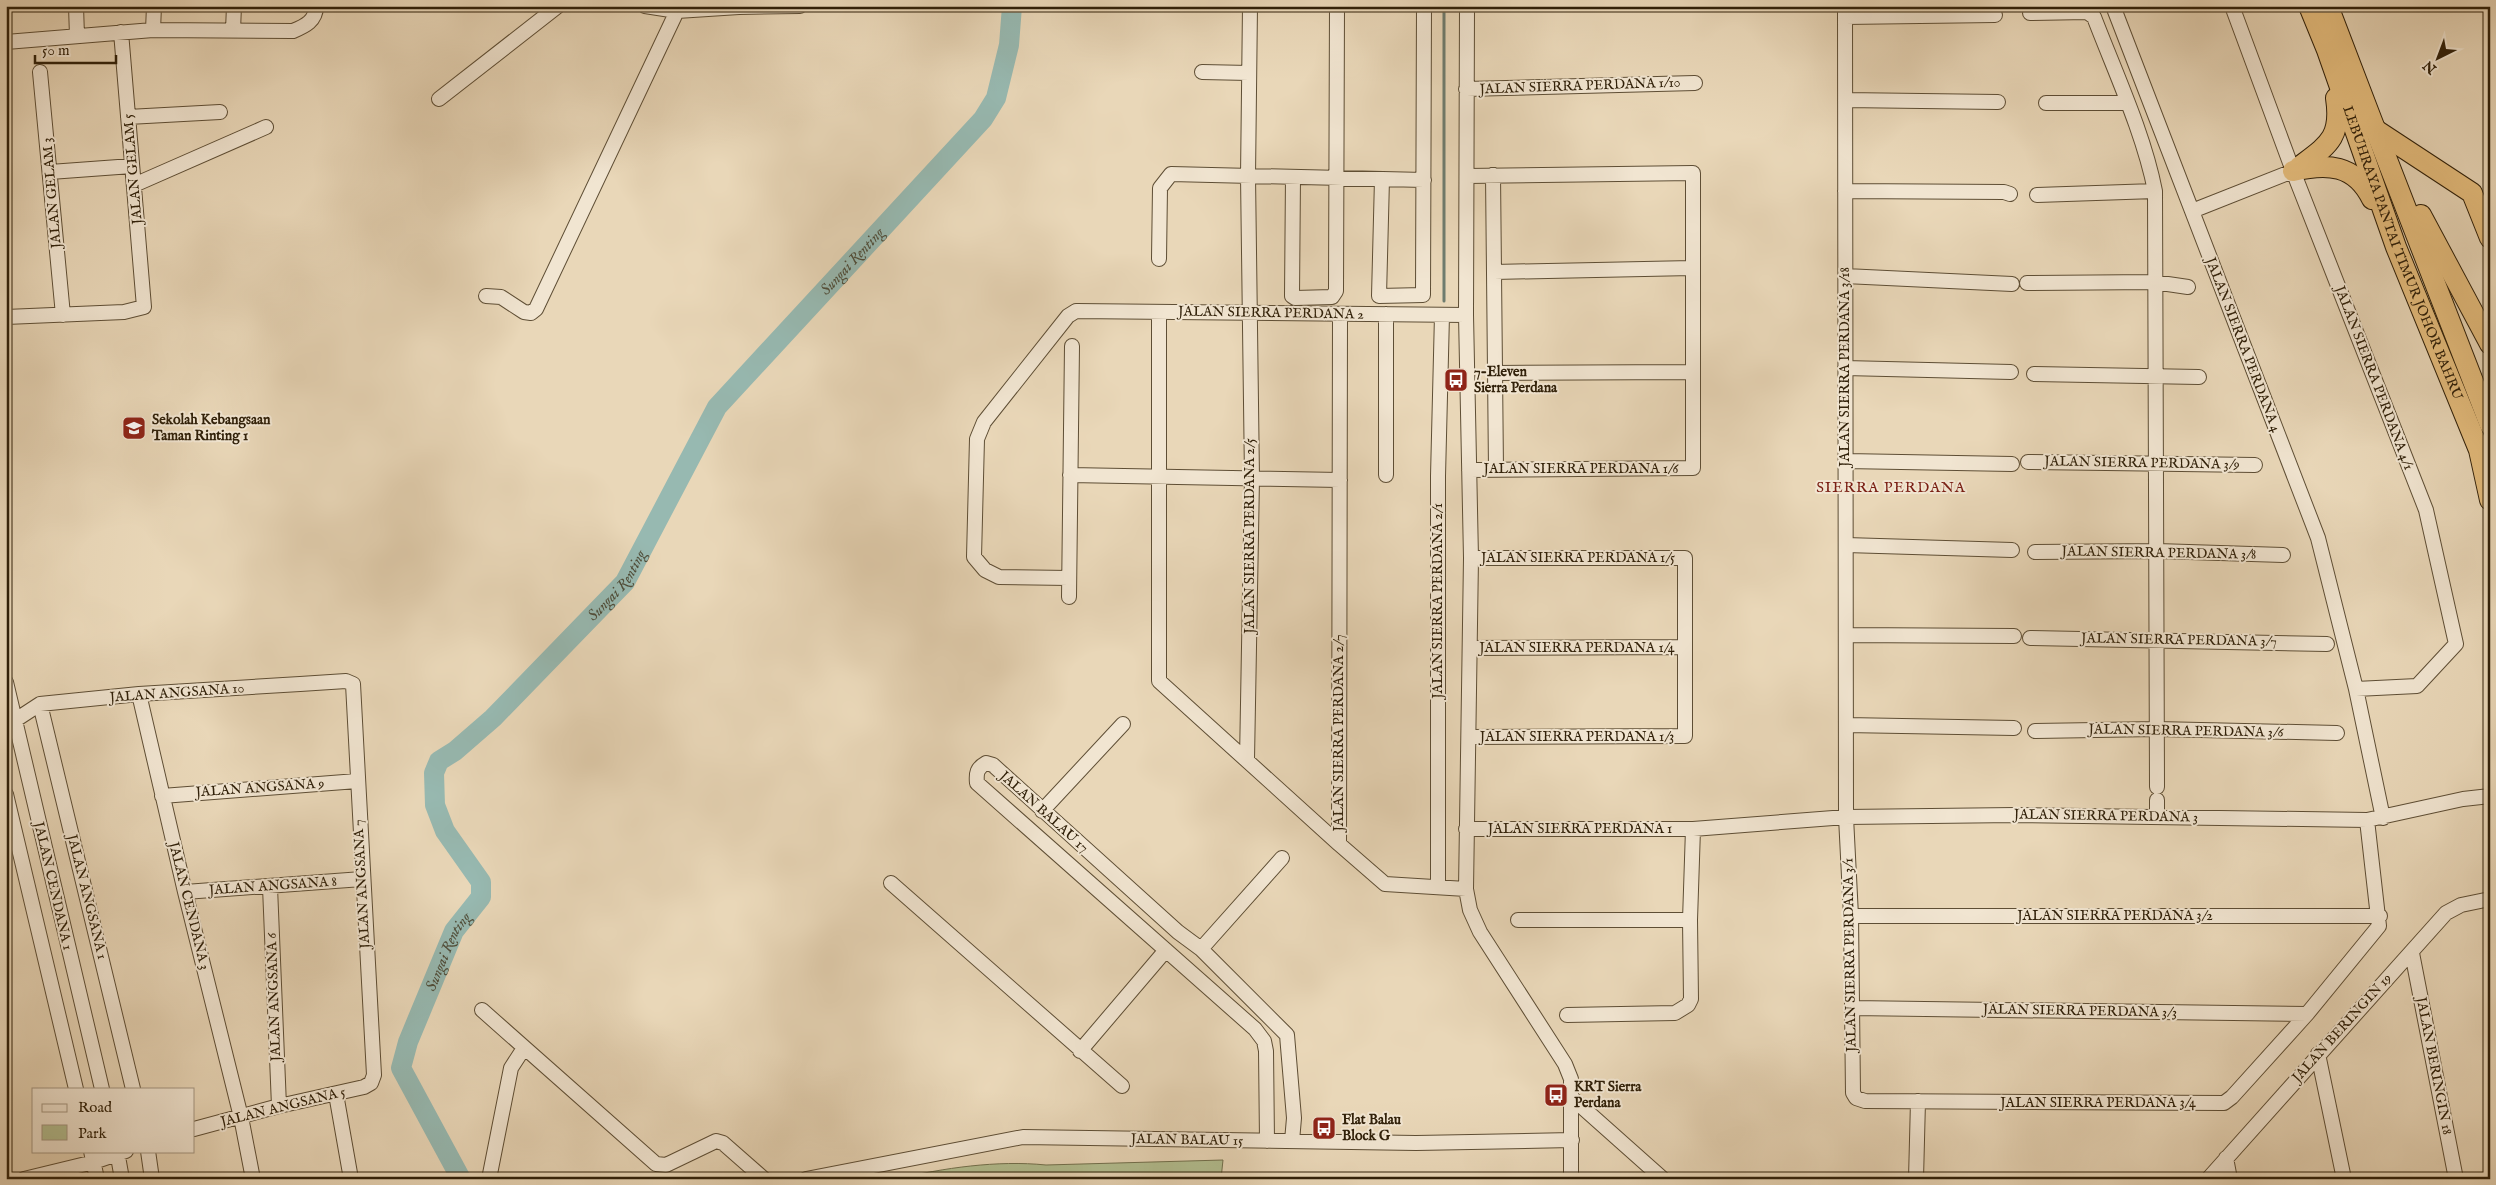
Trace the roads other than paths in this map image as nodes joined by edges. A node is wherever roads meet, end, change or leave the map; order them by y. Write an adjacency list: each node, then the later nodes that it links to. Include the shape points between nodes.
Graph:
1 (76, 6): 23 (street)
2 (154, 6): 20 (street)
3 (234, 6): 21 (street)
4 (316, 6): 21 (street, via 316,15 306,26 293,31)
5 (558, 6): 31 (street)
6 (645, 6): 16 (street)
7 (800, 6): 16 (street)
8 (1250, 6): 28 (street, JALAN SIERRA PERDANA 2/5)
9 (1337, 6): 47 (street)
10 (1424, 6): 49 (street)
11 (1467, 6): 30 (street)
12 (2113, 6): 55 (street, JALAN SIERRA PERDANA 4)
13 (2232, 6): 41 (street, JALAN SIERRA PERDANA 4/1)
14 (2309, 6): 25 (highway, LEBUHRAYA PANTAI TIMUR JOHOR BAHRU)
15 (2328, 6): 39 (highway, LEBUHRAYA PANTAI TIMUR JOHOR BAHRU)
16 (677, 11): 66 (street, via 536,309 531,313 524,312 501,297)
17 (1845, 12): 19 (street); 32 (street, JALAN SIERRA PERDANA 3/18)
18 (2030, 13): 35 (street, via 2087,12 2094,18)
19 (1995, 15)
20 (153, 30): 21 (street); 22 (street)
21 (233, 30)
22 (121, 32): 23 (street); 37 (street, JALAN GELAM 5)
23 (77, 36): 24 (street)
24 (6, 42)
25 (2327, 50): 41 (highway, via 2338,113 2337,128 2325,147); 57 (highway, LEBUHRAYA PANTAI TIMUR JOHOR BAHRU)
26 (40, 72): 42 (street, JALAN GELAM 3)
27 (1202, 72): 28 (street)
28 (1249, 73): 44 (street, JALAN SIERRA PERDANA 2/5)
29 (1695, 83): 30 (street, JALAN SIERRA PERDANA 1/10)
30 (1466, 89): 45 (street)
31 (439, 99)
32 (1845, 100): 33 (street); 51 (street, JALAN SIERRA PERDANA 3/18)
33 (1998, 102)
34 (2046, 103): 35 (street)
35 (2127, 103): 52 (street)
36 (220, 112): 37 (street)
37 (128, 117): 40 (street, JALAN GELAM 5)
38 (266, 127): 50 (street)
39 (2373, 128): 56 (highway, via 2472,193); 75 (highway); 84 (highway, LEBUHRAYA PANTAI TIMUR JOHOR BAHRU)
40 (132, 166): 42 (street); 50 (street, JALAN GELAM 5)
41 (2293, 171): 55 (street); 57 (highway, via 2324,166 2356,177 2367,189); 115 (street, JALAN SIERRA PERDANA 4/1, via 2426,510 2456,644 2417,686)
42 (50, 172): 70 (street, JALAN GELAM 3)
43 (1493, 175): 45 (street); 59 (street, via 1693,173); 60 (street)
44 (1248, 176): 46 (street); 58 (street, via 1172,174 1160,188); 68 (street, JALAN SIERRA PERDANA 2/5)
45 (1466, 176): 73 (street)
46 (1293, 177): 47 (street); 47 (street, via 1292,296 1295,298 1332,297 1336,291)
47 (1336, 178): 48 (street)
48 (1382, 179): 49 (street); 49 (street, via 1379,296 1423,295)
49 (1424, 180)
50 (134, 185): 70 (street, JALAN GELAM 5, via 144,307 124,312)
51 (1845, 191): 53 (street); 61 (street, JALAN SIERRA PERDANA 3/18)
52 (2155, 191): 54 (street); 62 (street)
53 (2010, 194)
54 (2037, 195)
55 (2192, 211): 115 (street, JALAN SIERRA PERDANA 4, via 2318,538)
56 (2490, 238)
57 (2396, 247): 97 (highway, LEBUHRAYA PANTAI TIMUR JOHOR BAHRU, via 2479,450)
58 (1159, 260)
59 (1692, 268): 60 (street); 79 (street)
60 (1494, 272): 78 (street)
61 (1845, 276): 64 (street); 77 (street, JALAN SIERRA PERDANA 3/18)
62 (2154, 282): 63 (street); 65 (street); 82 (street)
63 (2027, 283)
64 (2012, 284)
65 (2188, 287)
66 (486, 296)
67 (1159, 312): 68 (street, JALAN SIERRA PERDANA 2); 94 (street); 104 (street, JALAN SIERRA PERDANA 2, via 1076,311 1068,316 984,422 977,439 974,557 981,566 999,577)
68 (1250, 312): 71 (street, JALAN SIERRA PERDANA 2); 95 (street, JALAN SIERRA PERDANA 2/5)
69 (1386, 314): 71 (street, JALAN SIERRA PERDANA 2); 72 (street, JALAN SIERRA PERDANA 2); 93 (street)
70 (63, 315): 74 (street)
71 (1340, 315): 96 (street, JALAN SIERRA PERDANA 2/7)
72 (1442, 315): 73 (street, JALAN SIERRA PERDANA 2); 142 (street, JALAN SIERRA PERDANA 2/1, via 1438,476)
73 (1466, 315): 91 (street)
74 (6, 316)
75 (2490, 344)
76 (1072, 346): 92 (street)
77 (1845, 368): 80 (street); 85 (street, JALAN SIERRA PERDANA 3/18)
78 (1496, 372): 79 (street); 90 (street)
79 (1692, 372): 90 (street, JALAN SIERRA PERDANA 1/6, via 1693,468)
80 (2011, 372)
81 (2034, 374): 82 (street)
82 (2156, 376): 83 (street); 87 (street)
83 (2199, 377)
84 (2490, 425)
85 (1846, 461): 88 (street); 98 (street, JALAN SIERRA PERDANA 3/18)
86 (2028, 462): 87 (street, JALAN SIERRA PERDANA 3/9)
87 (2156, 463): 89 (street, JALAN SIERRA PERDANA 3/9); 100 (street)
88 (2012, 464)
89 (2256, 465)
90 (1496, 468): 91 (street, JALAN SIERRA PERDANA 1/6)
91 (1469, 470): 103 (street)
92 (1070, 475): 94 (street); 104 (street)
93 (1386, 475)
94 (1160, 476): 95 (street); 126 (street, via 1158,682)
95 (1252, 478): 96 (street); 126 (street, JALAN SIERRA PERDANA 2/5)
96 (1340, 480): 138 (street, JALAN SIERRA PERDANA 2/7)
97 (2490, 500)
98 (1846, 545): 99 (street); 106 (street, JALAN SIERRA PERDANA 3/18)
99 (2012, 550)
100 (2156, 551): 101 (street, JALAN SIERRA PERDANA 3/8); 102 (street, JALAN SIERRA PERDANA 3/8); 109 (street)
101 (2035, 552)
102 (2283, 554)
103 (1471, 558): 111 (street, JALAN SIERRA PERDANA 1/5, via 1686,558); 112 (street)
104 (1069, 578): 105 (street)
105 (1069, 597)
106 (1846, 635): 107 (street); 120 (street, JALAN SIERRA PERDANA 3/18)
107 (2014, 636)
108 (2030, 638): 109 (street, JALAN SIERRA PERDANA 3/7)
109 (2157, 639): 110 (street, JALAN SIERRA PERDANA 3/7); 122 (street)
110 (2327, 644)
111 (1684, 647): 112 (street, JALAN SIERRA PERDANA 1/4); 125 (street, JALAN SIERRA PERDANA 1/3, via 1685,736)
112 (1470, 648): 125 (street)
113 (6, 682): 118 (street, JALAN CENDANA 1)
114 (353, 684): 116 (street, JALAN ANGSANA 10, via 346,681); 127 (street, JALAN ANGSANA 7)
115 (2356, 689): 134 (street, JALAN SIERRA PERDANA 4)
116 (139, 694): 117 (street, JALAN ANGSANA 10); 129 (street, JALAN CENDANA 3)
117 (40, 704): 118 (street, JALAN ANGSANA 10); 165 (street, JALAN ANGSANA 1)
118 (10, 722): 164 (street, JALAN CENDANA 1)
119 (1123, 724): 131 (street)
120 (1846, 725): 121 (street); 132 (street, JALAN SIERRA PERDANA 3/18)
121 (2014, 728)
122 (2157, 729): 123 (street, JALAN SIERRA PERDANA 3/6); 124 (street, JALAN SIERRA PERDANA 3/6); 133 (street)
123 (2035, 731)
124 (2337, 733)
125 (1469, 737): 136 (street)
126 (1247, 760): 138 (street)
127 (357, 781): 129 (street, JALAN ANGSANA 9); 140 (street, JALAN ANGSANA 7)
128 (6, 794): 163 (street, JALAN CENDANA 1)
129 (162, 796): 145 (street, JALAN CENDANA 3)
130 (2490, 796): 134 (street, JALAN SIERRA PERDANA 3)
131 (1042, 811): 151 (street, JALAN BALAU 17); 152 (street, JALAN BALAU 17, via 993,765 986,763 980,766 976,773 978,783)
132 (1846, 817): 133 (street, JALAN SIERRA PERDANA 3); 137 (street, JALAN SIERRA PERDANA 3); 147 (street, JALAN SIERRA PERDANA 3/1)
133 (2157, 817): 135 (street, JALAN SIERRA PERDANA 3)
134 (2383, 818): 135 (street, JALAN SIERRA PERDANA 3)
135 (2367, 820): 148 (street)
136 (1466, 829): 137 (street, JALAN SIERRA PERDANA 1); 144 (street)
137 (1693, 829): 150 (street)
138 (1339, 844): 142 (street, JALAN SIERRA PERDANA 2/7, via 1385,884)
139 (1282, 858): 151 (street)
140 (362, 879): 143 (street, JALAN ANGSANA 8); 161 (street, JALAN ANGSANA 7, via 374,1075)
141 (891, 883): 159 (street)
142 (1438, 886): 144 (street, JALAN SIERRA PERDANA 2/7)
143 (270, 887): 145 (street, JALAN ANGSANA 8); 170 (street, JALAN ANGSANA 6)
144 (1466, 889): 168 (street, via 1470,910 1480,932 1565,1064 1571,1079)
145 (185, 892): 171 (street, JALAN CENDANA 3)
146 (2490, 899): 153 (street, JALAN BERINGIN 19, via 2461,905 2446,913)
147 (1851, 916): 148 (street, JALAN SIERRA PERDANA 3/2); 154 (street, JALAN SIERRA PERDANA 3/1)
148 (2380, 916): 156 (street, JALAN SIERRA PERDANA 3/4, via 2375,932)
149 (1518, 920): 150 (street)
150 (1690, 920): 157 (street, via 1691,999 1684,1008 1675,1013)
151 (1200, 949): 175 (street, JALAN BALAU 17, via 1287,1035 1294,1118)
152 (1166, 950): 159 (street); 174 (street, JALAN BALAU 17, via 1264,1041)
153 (2412, 953): 160 (street, JALAN BERINGIN 19); 195 (street, JALAN BERINGIN 18)
154 (1852, 1008): 156 (street, JALAN SIERRA PERDANA 3/3); 167 (street, JALAN SIERRA PERDANA 3/1)
155 (482, 1010): 158 (street)
156 (2307, 1014): 169 (street, JALAN SIERRA PERDANA 3/4, via 2224,1103)
157 (1567, 1015)
158 (524, 1048): 186 (street, via 511,1068); 187 (street, via 656,1164 666,1165 716,1141 723,1143)
159 (1080, 1051): 162 (street)
160 (2318, 1054): 179 (street, JALAN BERINGIN 19); 194 (street)
161 (371, 1083): 166 (street, JALAN ANGSANA 5)
162 (1122, 1086)
163 (76, 1088)
164 (102, 1088)
165 (133, 1088)
166 (336, 1094): 170 (street, JALAN ANGSANA 5); 185 (street)
167 (1852, 1094): 169 (street, JALAN SIERRA PERDANA 3/4, via 1865,1101)
168 (1572, 1098): 173 (street); 190 (street)
169 (1918, 1101): 191 (street)
170 (279, 1106): 171 (street, JALAN ANGSANA 5)
171 (241, 1117): 172 (street, JALAN ANGSANA 5); 184 (street, JALAN CENDANA 3)
172 (195, 1129)
173 (1572, 1140): 175 (street, JALAN BALAU 15); 189 (street)
174 (1266, 1141): 175 (street, JALAN BALAU 15); 188 (street, JALAN BALAU 15, via 1023,1137)
175 (1292, 1141)
176 (120, 1152): 178 (street); 182 (street)
177 (148, 1152): 183 (street)
178 (92, 1157): 180 (street); 181 (street)
179 (2226, 1158): 192 (street, JALAN BERINGIN 19); 193 (street)
180 (24, 1179)
181 (97, 1179)
182 (122, 1179)
183 (152, 1179)
184 (253, 1179)
185 (352, 1179)
186 (488, 1179)
187 (764, 1179)
188 (806, 1179)
189 (1572, 1179)
190 (1663, 1179)
191 (1916, 1179)
192 (2208, 1179)
193 (2230, 1179)
194 (2344, 1179)
195 (2456, 1179)

